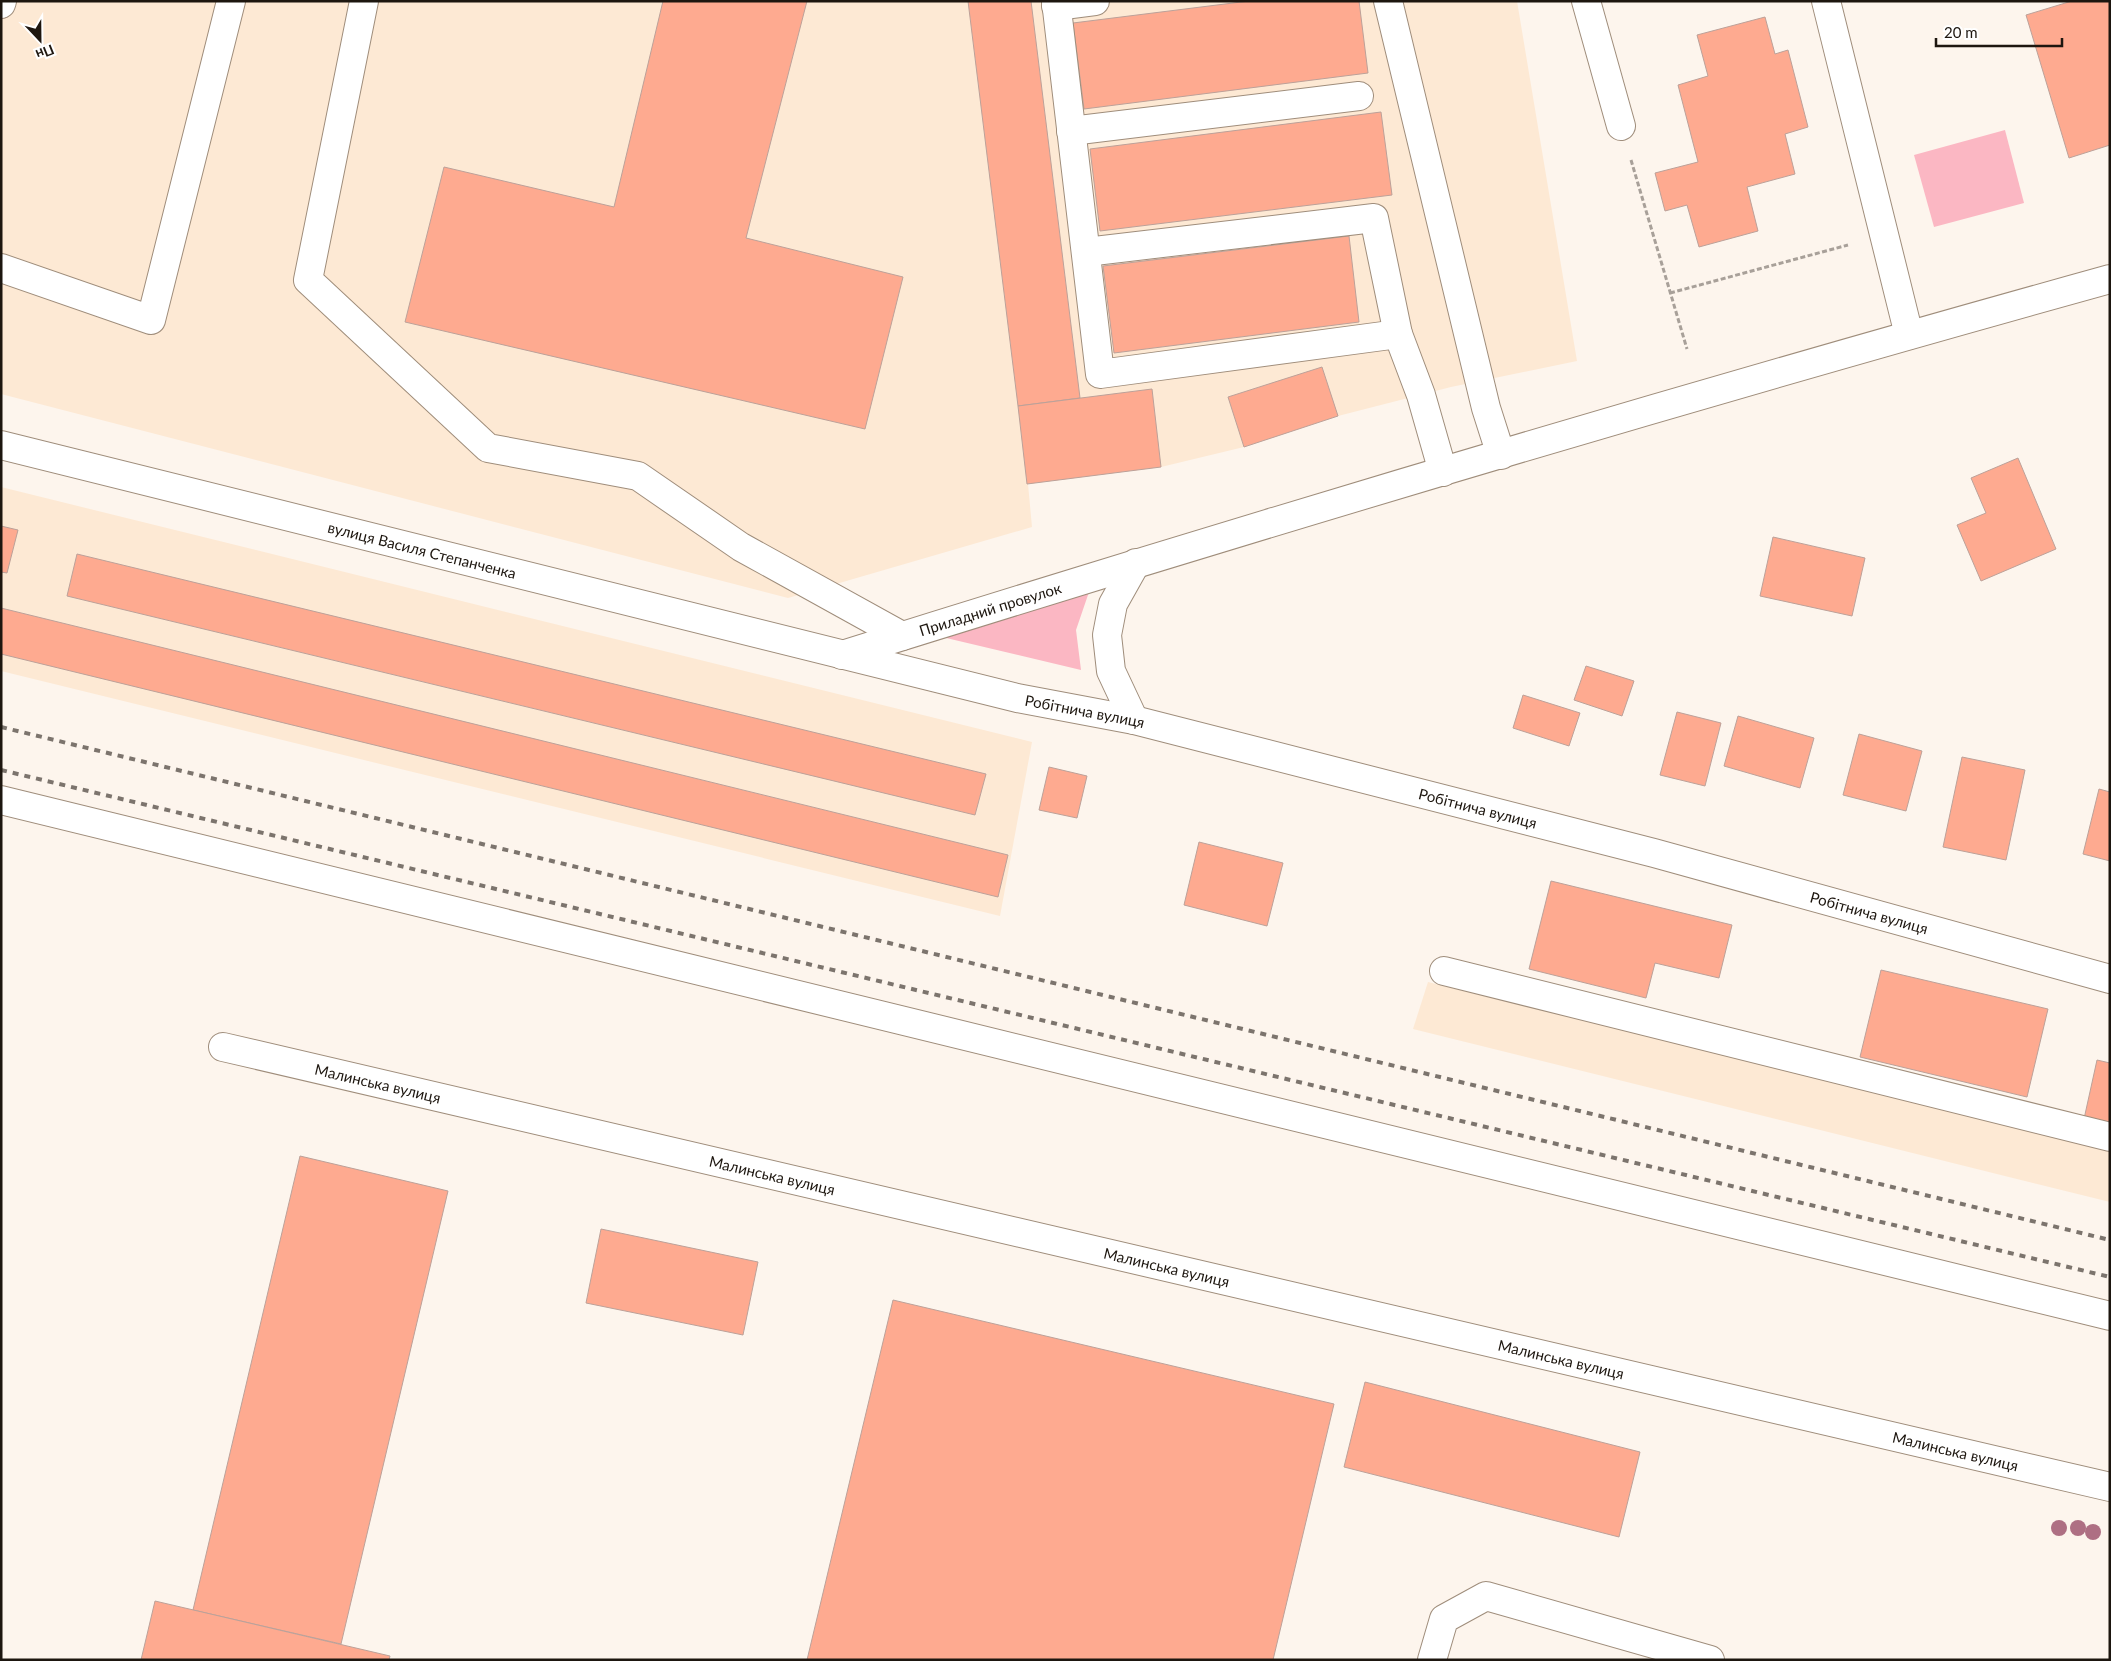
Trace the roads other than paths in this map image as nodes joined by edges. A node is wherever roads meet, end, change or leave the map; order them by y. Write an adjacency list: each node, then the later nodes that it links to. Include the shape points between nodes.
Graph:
1 (230, 1): 12 (street, via 151,320)
2 (364, 1): 20 (street, via 308,280 488,448 638,476 742,547)
3 (1094, 1): 7 (street)
4 (1388, 1): 17 (street, via 1486,408)
5 (1586, 1): 9 (street)
6 (1826, 1): 15 (street)
7 (1056, 4): 10 (street)
8 (1359, 96): 10 (street)
9 (1621, 126)
10 (1072, 131): 11 (street)
11 (1086, 252): 14 (street, via 1374,218); 14 (street, via 1100,374)
12 (1, 268)
13 (2110, 279): 15 (street, Приладний провулок)
14 (1398, 334): 18 (street, via 1421,395)
15 (1909, 335): 17 (street, Приладний провулок)
16 (1, 445): 21 (street, вулиця Василя Степанченка)
17 (1501, 455): 18 (street, Приладний провулок)
18 (1443, 472): 19 (street, Приладний провулок)
19 (1136, 563): 20 (street, Приладний провулок); 22 (street, via 1113,604 1107,635 1110,671)
20 (902, 636): 21 (street, Приладний провулок)
21 (842, 655): 22 (street, Робітнича вулиця, via 1017,698)
22 (1134, 720): 25 (street, Робітнича вулиця, via 1654,854)
23 (1, 800): 28 (street)
24 (1444, 971): 27 (street)
25 (2110, 979)
26 (223, 1047): 29 (street, Малинська вулиця)
27 (2110, 1137)
28 (2110, 1316)
29 (2110, 1487)
30 (1432, 1660): 31 (street, via 1444,1619 1486,1596)
31 (1710, 1660)

